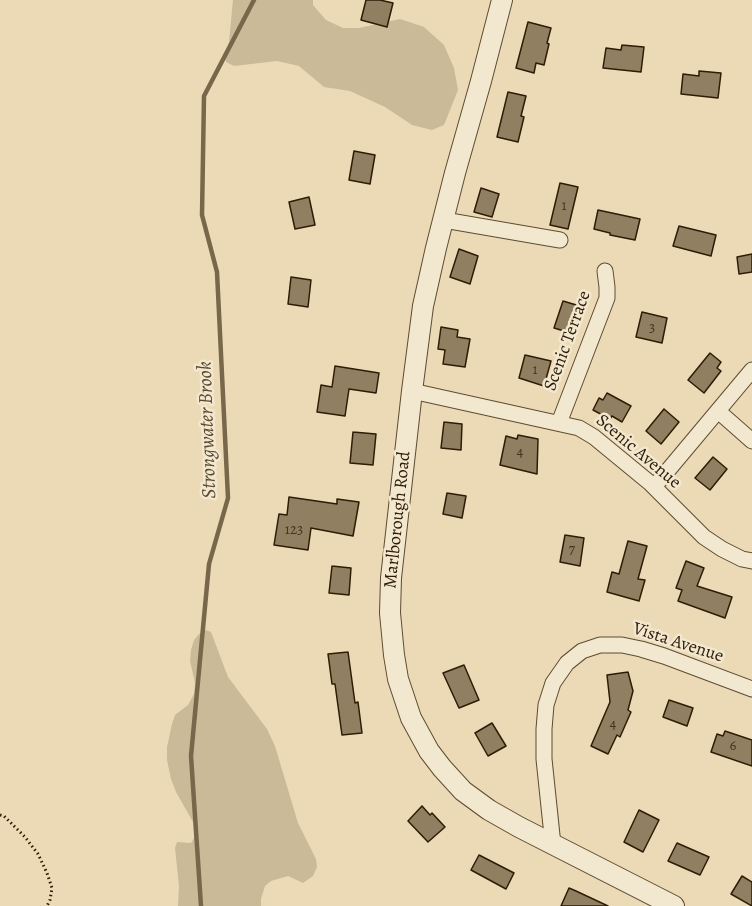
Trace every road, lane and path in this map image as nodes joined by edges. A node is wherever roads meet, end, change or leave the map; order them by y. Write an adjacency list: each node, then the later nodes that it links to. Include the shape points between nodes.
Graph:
1 (502, 0): 2 (street, Marlborough Road)
2 (444, 220): 3 (street); 6 (street, Marlborough Road, via 423,306)
3 (560, 240)
4 (605, 271): 8 (street, Scenic Terrace, via 607,298)
5 (752, 370): 7 (street)
6 (412, 392): 8 (street, Scenic Avenue); 14 (street, Marlborough Road, via 390,614 404,700 429,751 463,790 489,810)
7 (718, 411): 9 (street); 10 (street)
8 (559, 423): 10 (street, Scenic Avenue, via 594,437)
9 (752, 441)
10 (654, 487): 11 (street, Scenic Avenue, via 704,537)
11 (752, 561)
12 (752, 689): 14 (street, Vista Avenue, via 641,649 600,645 582,651 567,663 553,683 546,705 544,759)
13 (0, 815): 15 (path, via 38,854 52,888)
14 (553, 845): 16 (street, Marlborough Road)
15 (47, 906)
16 (674, 906)

